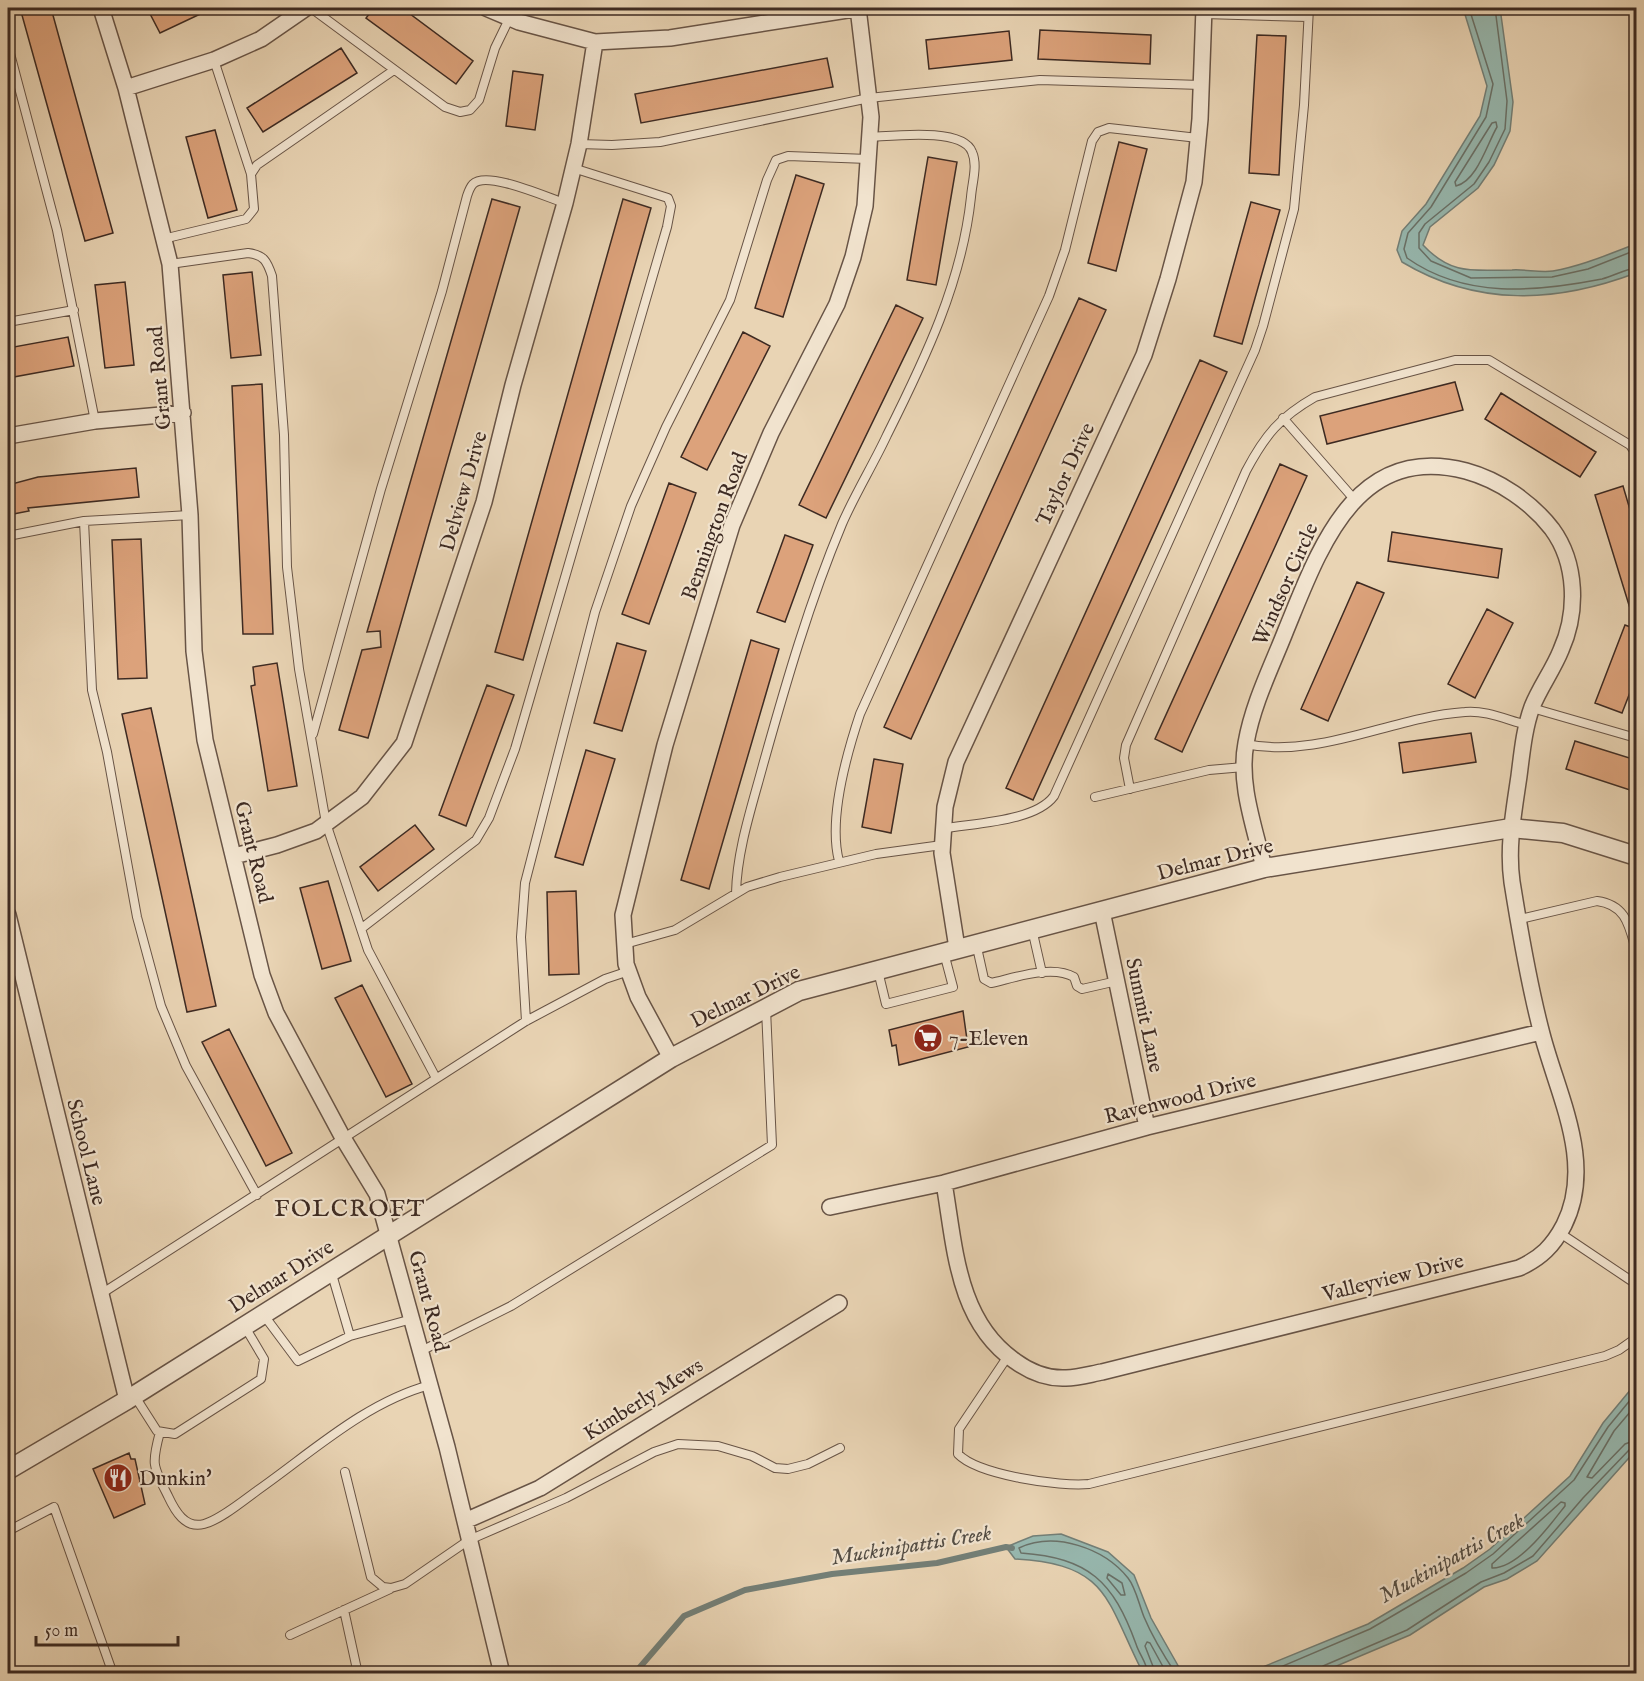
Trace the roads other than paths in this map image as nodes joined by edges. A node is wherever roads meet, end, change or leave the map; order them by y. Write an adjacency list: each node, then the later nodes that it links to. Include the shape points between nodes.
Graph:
1 (101, 8): 16 (street, Grant Road)
2 (306, 8): 13 (street, via 261,39)
3 (311, 8): 14 (lane)
4 (486, 8): 9 (street)
5 (859, 8): 8 (street); 17 (street, Bennington Road)
6 (1309, 8): 10 (lane)
7 (1204, 11): 10 (lane); 15 (street, Taylor Drive)
8 (788, 13): 11 (street, via 670,38)
9 (510, 17): 11 (street); 14 (lane, via 495,48 479,100 470,110 460,112 445,107)
10 (1308, 17): 48 (lane, via 1294,209 1263,326 1066,770 1046,807)
11 (595, 42): 20 (street, Delview Drive)
12 (8, 46): 27 (lane)
13 (214, 60): 16 (street); 23 (lane)
14 (394, 70): 23 (lane, via 257,165)
15 (1201, 85): 17 (lane, via 1040,80); 19 (street, Taylor Drive)
16 (126, 88): 25 (street, Grant Road)
17 (869, 98): 18 (street, Bennington Road); 20 (lane, via 660,142)
18 (870, 137): 21 (street, Bennington Road); 54 (lane, via 953,136 965,143 972,150 974,165 969,216 948,302 843,522 810,608 787,676 754,800 736,874)
19 (1198, 138): 48 (street, Taylor Drive, via 1194,182 1144,355 956,762); 52 (lane, via 1108,128 1098,132 1092,141 1065,250 1049,296 860,714 834,833)
20 (579, 144): 22 (street, Delview Drive)
21 (868, 159): 61 (street, Bennington Road, via 865,206 837,304 771,433 732,525 643,831 623,915); 69 (lane, via 788,156 776,160 730,300 631,506 595,612 525,883 521,937)
22 (573, 168): 24 (street, Delview Drive); 58 (lane, via 668,198 671,206 667,227 515,749 489,818 476,840)
23 (251, 174): 25 (lane, via 254,209 246,219)
24 (565, 204): 40 (lane, via 495,179 474,183 466,196); 46 (street, Delview Drive, via 484,502 404,743 362,797)
25 (163, 239): 26 (street, Grant Road)
26 (170, 264): 29 (street, Grant Road); 40 (lane, via 248,253 261,255 272,276 284,435 287,567)
27 (74, 310): 28 (lane); 31 (lane)
28 (8, 322)
29 (183, 413): 31 (street); 35 (street, Grant Road)
30 (1283, 418): 33 (lane, via 1316,397 1472,358 1489,360 1520,378 1630,445); 34 (lane); 44 (lane, via 1269,431 1246,471 1131,733 1124,758)
31 (94, 421): 32 (street)
32 (8, 436)
33 (1636, 454)
34 (1354, 499): 38 (street, Windsor Circle, via 1393,473 1451,467 1490,480 1536,510 1567,555 1572,578 1568,631); 42 (street, Windsor Circle, via 1337,519 1313,565 1256,704)
35 (190, 515): 36 (lane); 50 (street, Grant Road, via 194,651 205,740)
36 (84, 521): 37 (lane); 76 (lane, via 92,690 137,917 161,1006 186,1066)
37 (8, 536)
38 (1532, 708): 39 (street, Windsor Circle); 41 (lane)
39 (1527, 725): 42 (lane, via 1483,712 1465,712 1300,748); 47 (street, Windsor Circle)
40 (312, 737): 46 (lane)
41 (1636, 738)
42 (1245, 744): 43 (street, Windsor Circle)
43 (1244, 767): 44 (lane, via 1209,770); 53 (street, Windsor Circle)
44 (1130, 789): 45 (lane)
45 (1095, 797)
46 (326, 823): 50 (street, Delview Drive, via 316,831 278,845); 58 (lane)
47 (1511, 828): 51 (street, Delmar Drive, via 1563,833); 53 (street, Delmar Drive); 56 (street, Valleyview Drive, via 1511,877)
48 (942, 829): 49 (street, Taylor Drive)
49 (942, 845): 52 (lane); 62 (street, Taylor Drive)
50 (234, 856): 74 (street, Grant Road, via 262,975 276,1013)
51 (1636, 856)
52 (838, 861): 54 (lane)
53 (1264, 868): 55 (street, Delmar Drive)
54 (736, 893): 61 (lane, via 675,930)
55 (1102, 911): 59 (street, Delmar Drive); 67 (street, Summit Lane)
56 (1520, 919): 63 (lane, via 1596,901 1608,902 1628,919); 70 (street, Valleyview Drive)
57 (8, 920): 82 (street, School Lane)
58 (362, 928): 72 (lane, via 368,950)
59 (1032, 929): 60 (street, Delmar Drive); 66 (lane)
60 (976, 943): 62 (street, Delmar Drive); 66 (lane, via 984,979 991,983)
61 (625, 944): 64 (street, Bennington Road)
62 (951, 950): 65 (street, Delmar Drive); 65 (lane, via 953,987 886,1004)
63 (1636, 950)
64 (628, 970): 69 (lane); 71 (street, Bennington Road)
65 (878, 970): 68 (street, Delmar Drive, via 799,991)
66 (1042, 974): 67 (lane, via 1068,973 1082,989)
67 (1116, 981): 73 (street, Summit Lane)
68 (766, 1009): 71 (street, Delmar Drive); 89 (lane, via 772,1145 511,1306)
69 (526, 1022): 72 (lane)
70 (1541, 1032): 73 (street, Ravenwood Drive); 78 (street, Valleyview Drive, via 1577,1163 1575,1194)
71 (671, 1058): 79 (street, Delmar Drive)
72 (436, 1078): 74 (lane)
73 (1147, 1127): 75 (street, Ravenwood Drive)
74 (343, 1138): 76 (lane); 79 (street, Grant Road, via 377,1194)
75 (944, 1184): 77 (street, Ravenwood Drive); 90 (street, Valleyview Drive, via 968,1303 984,1332)
76 (257, 1195): 82 (lane)
77 (830, 1207)
78 (1560, 1233): 81 (lane); 90 (street, Valleyview Drive, via 1541,1257 1519,1268 1102,1372 1053,1377 1038,1374)
79 (389, 1235): 80 (street, Delmar Drive); 85 (street, Grant Road)
80 (331, 1271): 84 (street, Delmar Drive); 87 (lane)
81 (1636, 1284)
82 (101, 1294): 92 (street, School Lane)
83 (839, 1303): 97 (street, Kimberly Mews, via 540,1488)
84 (263, 1314): 86 (street, Delmar Drive); 87 (lane, via 298,1362)
85 (412, 1319): 87 (lane); 89 (street, Grant Road)
86 (244, 1326): 92 (street, Delmar Drive); 93 (lane, via 264,1359 261,1379 175,1434)
87 (350, 1336)
88 (1636, 1338): 90 (lane, via 1605,1356 1070,1486 986,1468 965,1462 958,1455 959,1429)
89 (421, 1352): 91 (street, Grant Road)
90 (1008, 1356)
91 (430, 1385): 93 (lane, via 375,1407 204,1524 188,1523 178,1516 153,1467); 97 (street, Grant Road)
92 (130, 1397): 93 (lane); 95 (street, Delmar Drive)
93 (160, 1432)
94 (840, 1448): 99 (lane, via 788,1469 775,1468 718,1446 678,1444)
95 (8, 1470)
96 (345, 1472): 100 (lane, via 370,1577 376,1584)
97 (465, 1521): 99 (street, Grant Road)
98 (8, 1531): 103 (lane, via 54,1507)
99 (469, 1540): 100 (lane, via 405,1584); 105 (street, Grant Road)
100 (391, 1588): 101 (lane)
101 (344, 1610): 102 (lane); 104 (lane)
102 (290, 1635)
103 (113, 1674)
104 (358, 1674)
105 (502, 1674)

